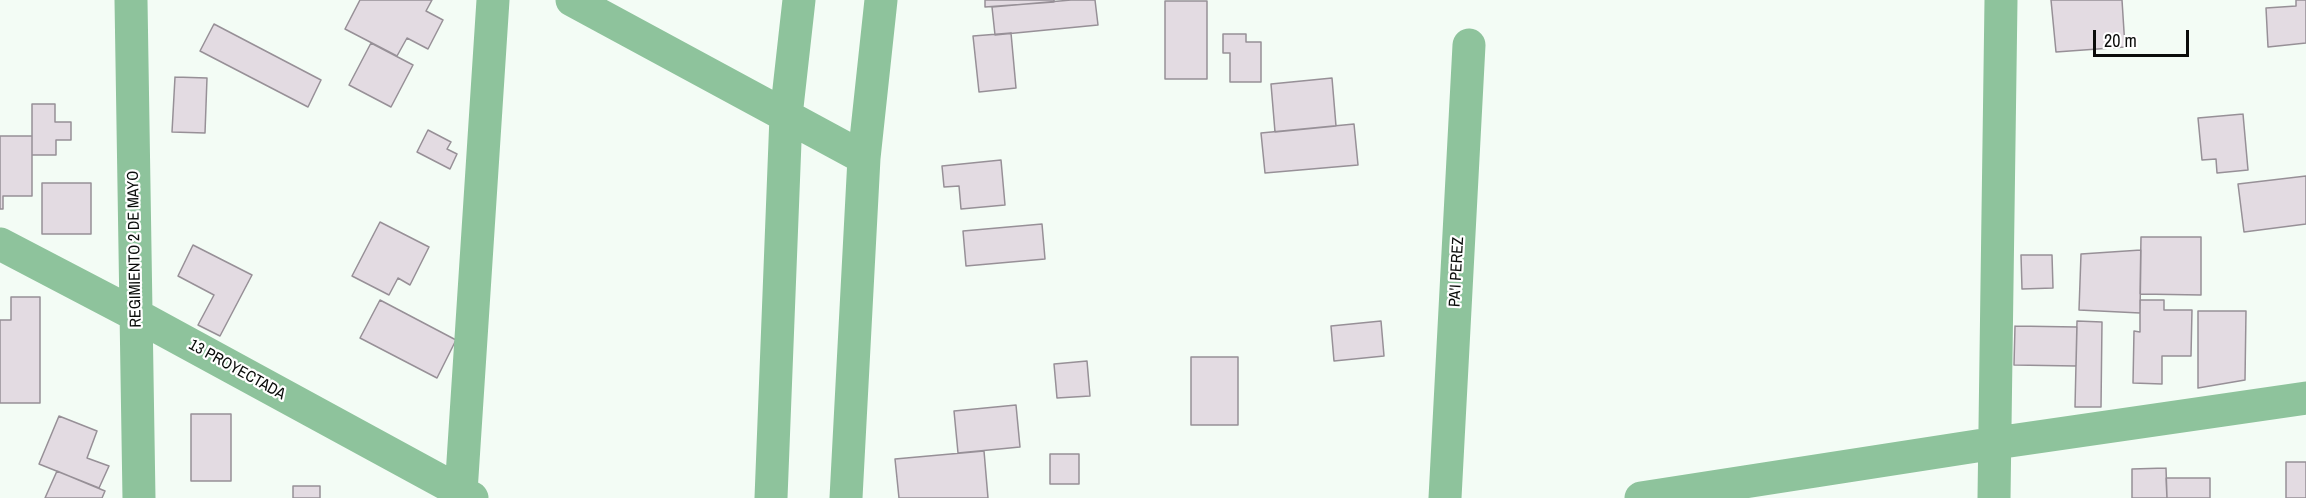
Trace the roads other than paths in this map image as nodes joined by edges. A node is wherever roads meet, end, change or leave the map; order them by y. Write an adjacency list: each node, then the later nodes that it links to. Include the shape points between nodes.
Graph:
1 (131, 0): 11 (street, REGIMIENTO 2 DE MAYO)
2 (493, 0): 14 (street)
3 (572, 0): 8 (street)
4 (799, 0): 8 (street)
5 (881, 0): 9 (street)
6 (2001, 0): 13 (street)
7 (1469, 45): 18 (street, PA'I PEREZ)
8 (786, 116): 9 (street); 16 (street)
9 (864, 158): 17 (street)
10 (0, 244): 11 (street, 13 PROYECTADA)
11 (136, 315): 14 (street, 13 PROYECTADA); 15 (street, REGIMIENTO 2 DE MAYO)
12 (2306, 398): 13 (street)
13 (1996, 443): 19 (street); 20 (street)
14 (466, 495)
15 (139, 498)
16 (771, 498)
17 (846, 498)
18 (1444, 498)
19 (1641, 498)
20 (1994, 498)

